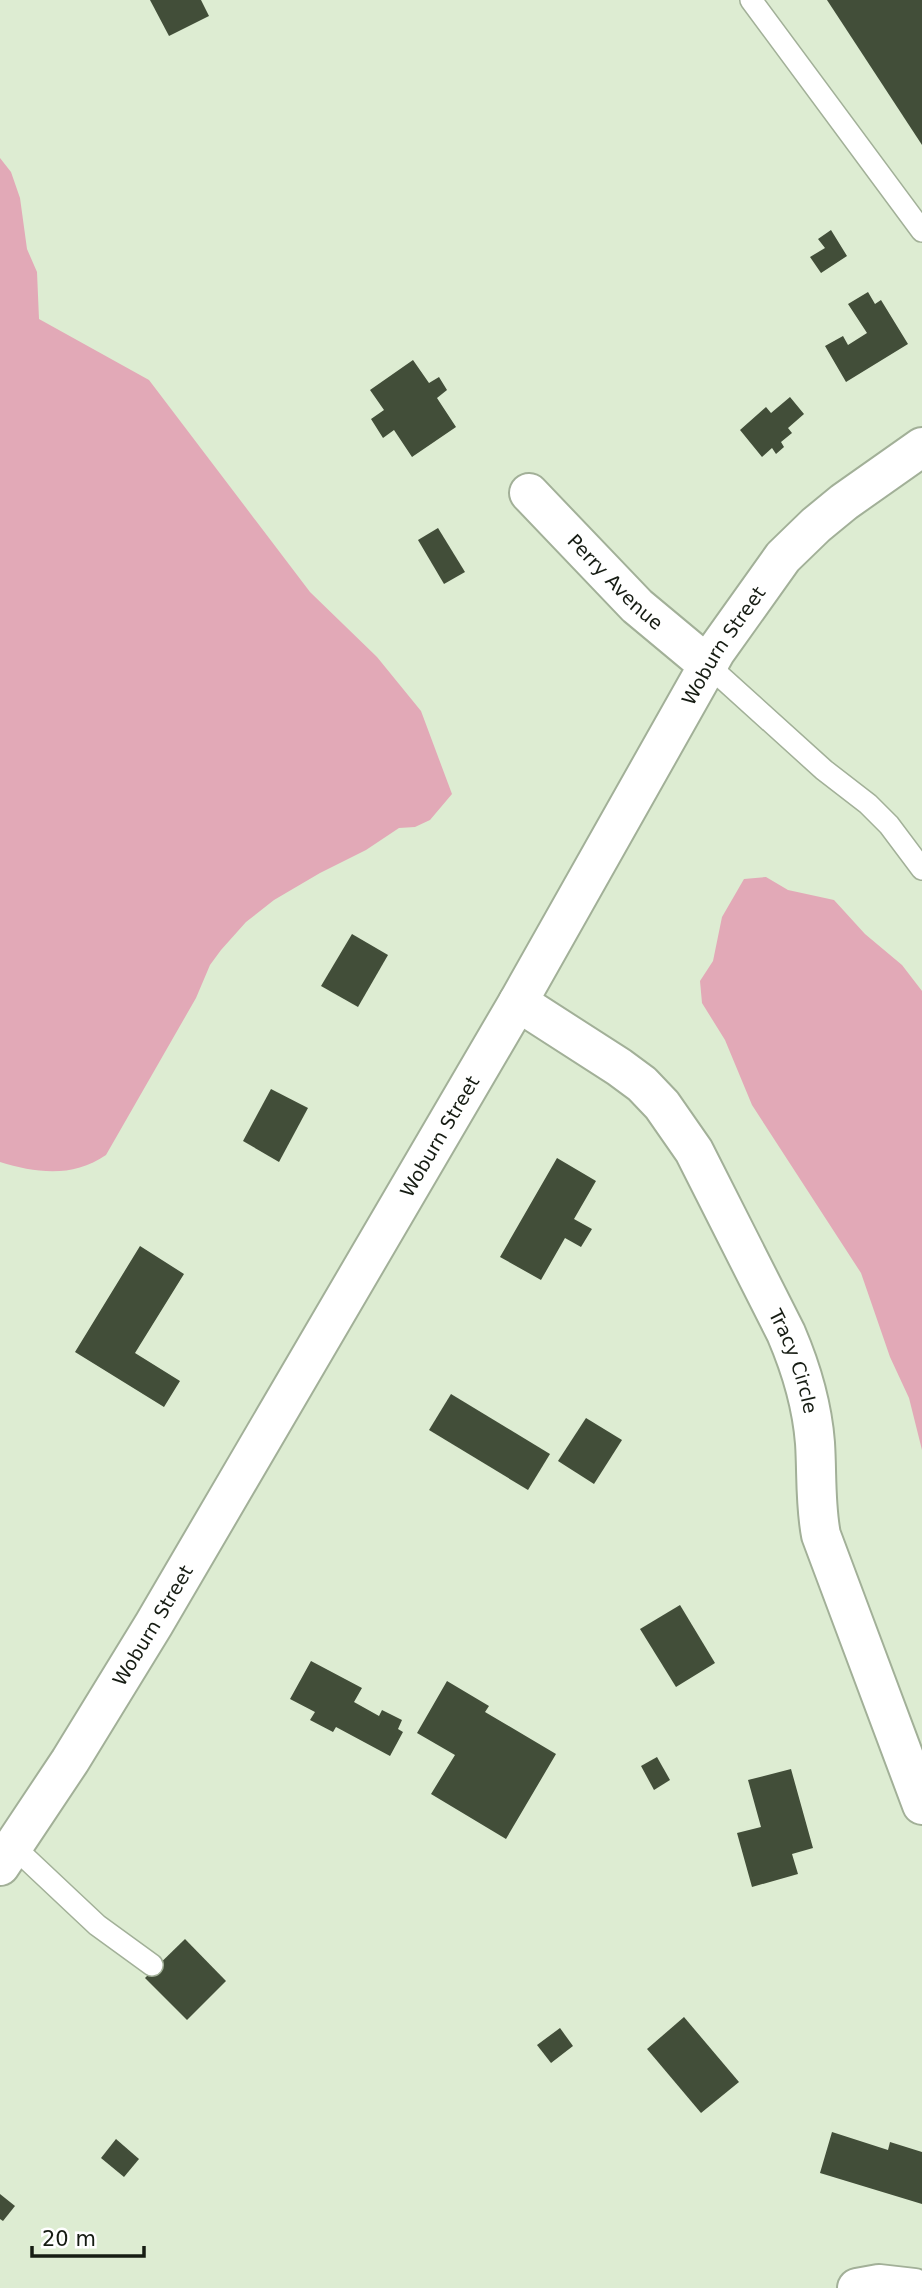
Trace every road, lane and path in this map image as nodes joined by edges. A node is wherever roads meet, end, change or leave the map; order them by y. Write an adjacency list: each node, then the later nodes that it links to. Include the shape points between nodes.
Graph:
1 (751, 0): 2 (lane)
2 (922, 231)
3 (922, 447): 5 (street, Woburn Street, via 844,502 783,557)
4 (529, 493): 5 (street, Perry Avenue, via 637,606)
5 (709, 666): 6 (lane, via 868,804); 7 (street, Woburn Street)
6 (922, 869)
7 (518, 1002): 8 (street, Tracy Circle, via 619,1067 662,1105 694,1151 786,1332 811,1413 821,1535); 9 (street, Woburn Street, via 154,1624)
8 (922, 1805)
9 (6, 1856): 10 (lane)
10 (152, 1965)

